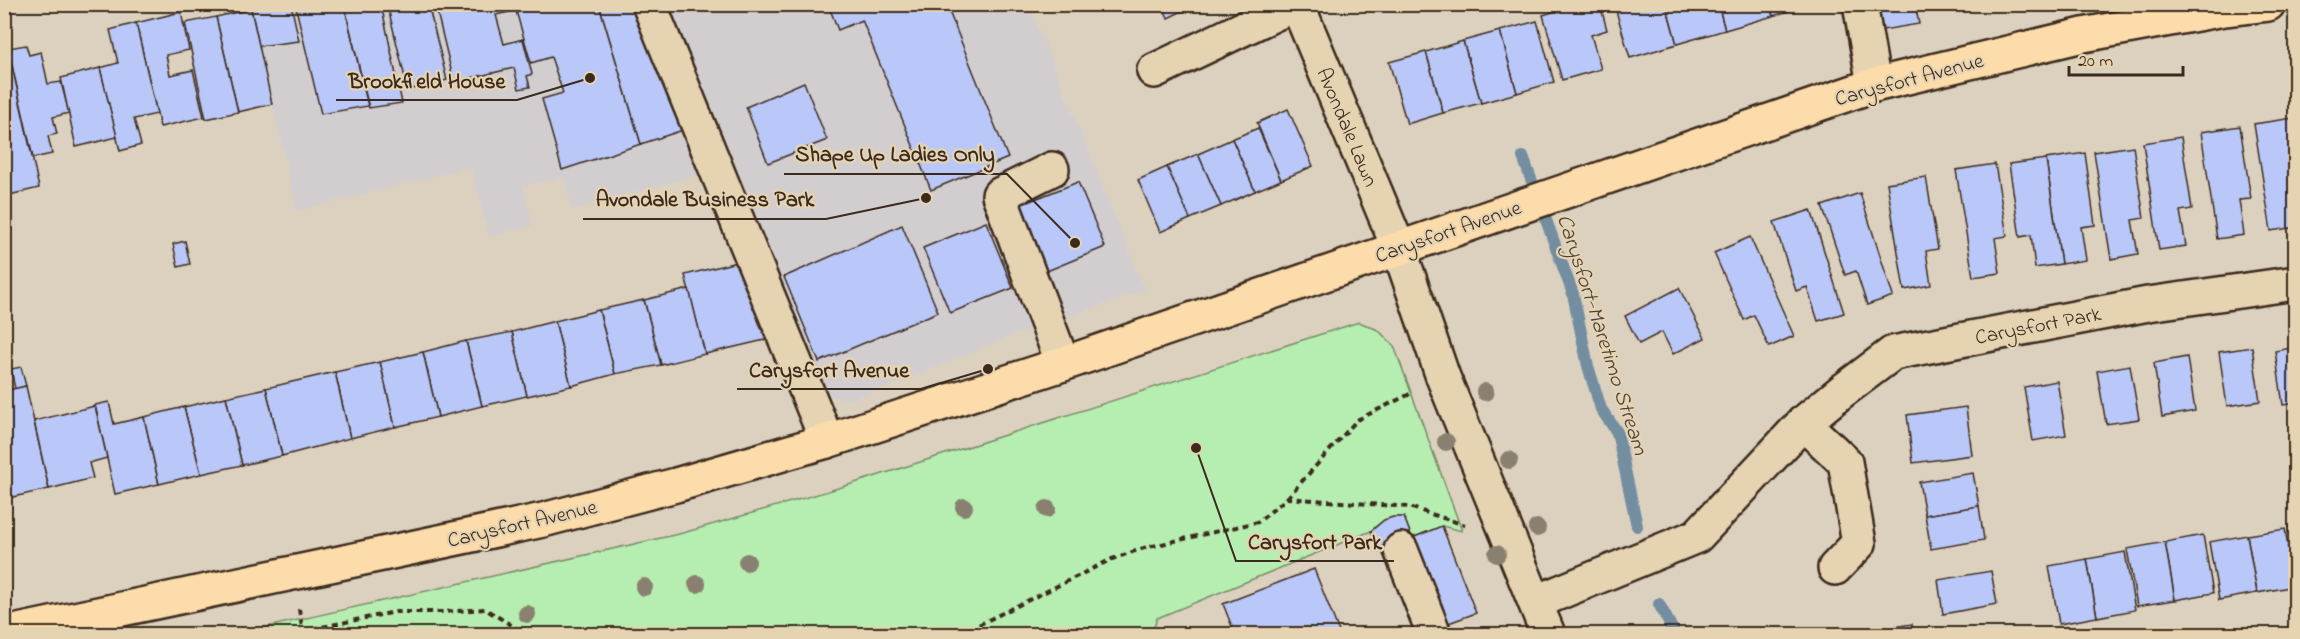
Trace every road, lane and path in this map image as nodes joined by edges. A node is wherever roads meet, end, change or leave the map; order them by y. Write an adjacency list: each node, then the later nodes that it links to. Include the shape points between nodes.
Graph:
1 (649, 4): 14 (street)
2 (1296, 4): 6 (street); 9 (street, Avondale Lawn)
3 (1860, 4): 7 (street)
4 (2268, 4): 5 (main road, Carysfort Avenue)
5 (2223, 7): 7 (main road, Carysfort Avenue, via 2083,35)
6 (1154, 71)
7 (1874, 85): 9 (main road, Carysfort Avenue)
8 (1052, 169): 11 (street, via 999,195)
9 (1399, 249): 11 (main road, Carysfort Avenue); 12 (street)
10 (2295, 283): 13 (street, Carysfort Park, via 2148,304 1893,353)
11 (1063, 364): 14 (main road, Carysfort Avenue)
12 (1443, 377): 15 (path, via 1357,420); 16 (street)
13 (1803, 423): 18 (street, via 1845,462 1859,543); 20 (street, Carysfort Park, via 1697,536)
14 (827, 441): 21 (main road, Carysfort Avenue, via 543,520)
15 (1287, 498): 16 (path, via 1409,507 1462,524); 25 (path, via 1258,522 1112,559)
16 (1505, 529): 20 (street)
17 (1401, 550): 26 (street)
18 (1834, 568)
19 (297, 600): 22 (path)
20 (1536, 602): 27 (street)
21 (40, 630): 23 (main road, Carysfort Avenue)
22 (303, 633): 24 (path, via 394,612 485,609)
23 (4, 634)
24 (526, 634)
25 (960, 634)
26 (1434, 634)
27 (1548, 634)

